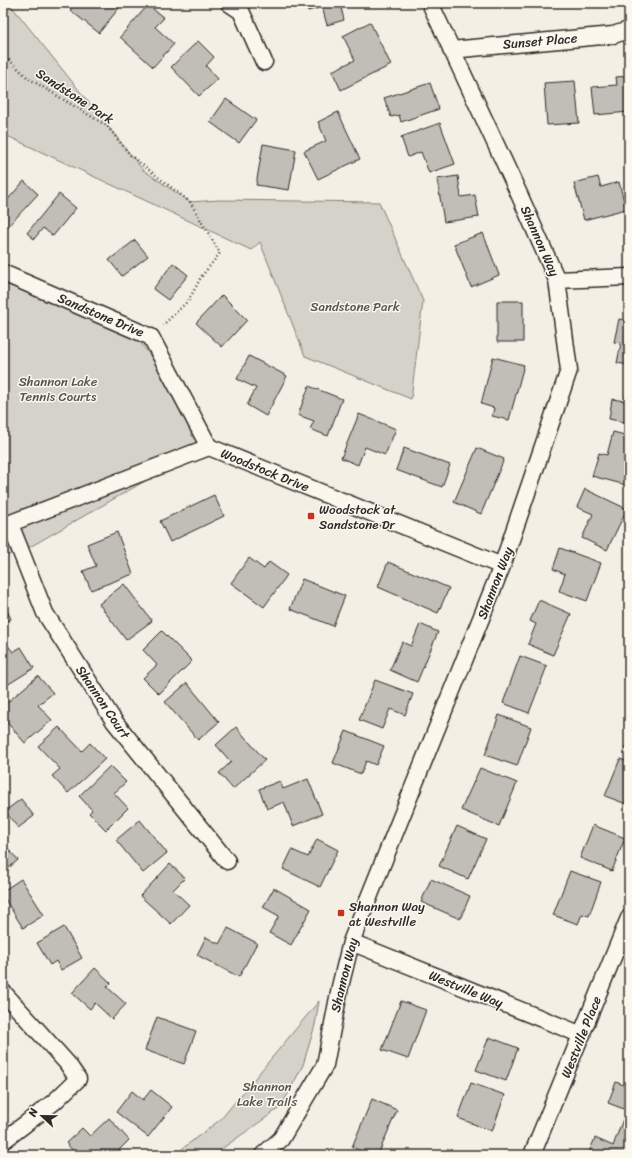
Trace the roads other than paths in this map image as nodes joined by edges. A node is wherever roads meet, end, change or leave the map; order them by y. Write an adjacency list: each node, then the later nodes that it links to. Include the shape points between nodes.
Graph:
1 (230, 3): 5 (street, via 242,11)
2 (430, 3): 4 (street, Shannon Way)
3 (629, 30): 4 (street, Sunset Place, via 613,35)
4 (451, 50): 8 (street, Shannon Way)
5 (264, 62)
6 (3, 273): 9 (street, Sandstone Drive, via 151,337)
7 (629, 278): 8 (street)
8 (557, 280): 11 (street, Shannon Way, via 569,370)
9 (209, 447): 10 (street, Woodstock Drive); 11 (street, Woodstock Drive)
10 (6, 525): 12 (street, Shannon Court, via 45,613 114,721)
11 (502, 566): 14 (street, Shannon Way)
12 (227, 861)
13 (629, 918): 16 (street, Westville Place)
14 (351, 942): 16 (street, Westville Way); 18 (street, Shannon Way, via 325,1065 281,1139)
15 (3, 992): 17 (street, via 67,1063 78,1079 54,1102)
16 (582, 1035): 19 (street, Westville Place)
17 (3, 1141)
18 (264, 1155)
19 (532, 1155)

